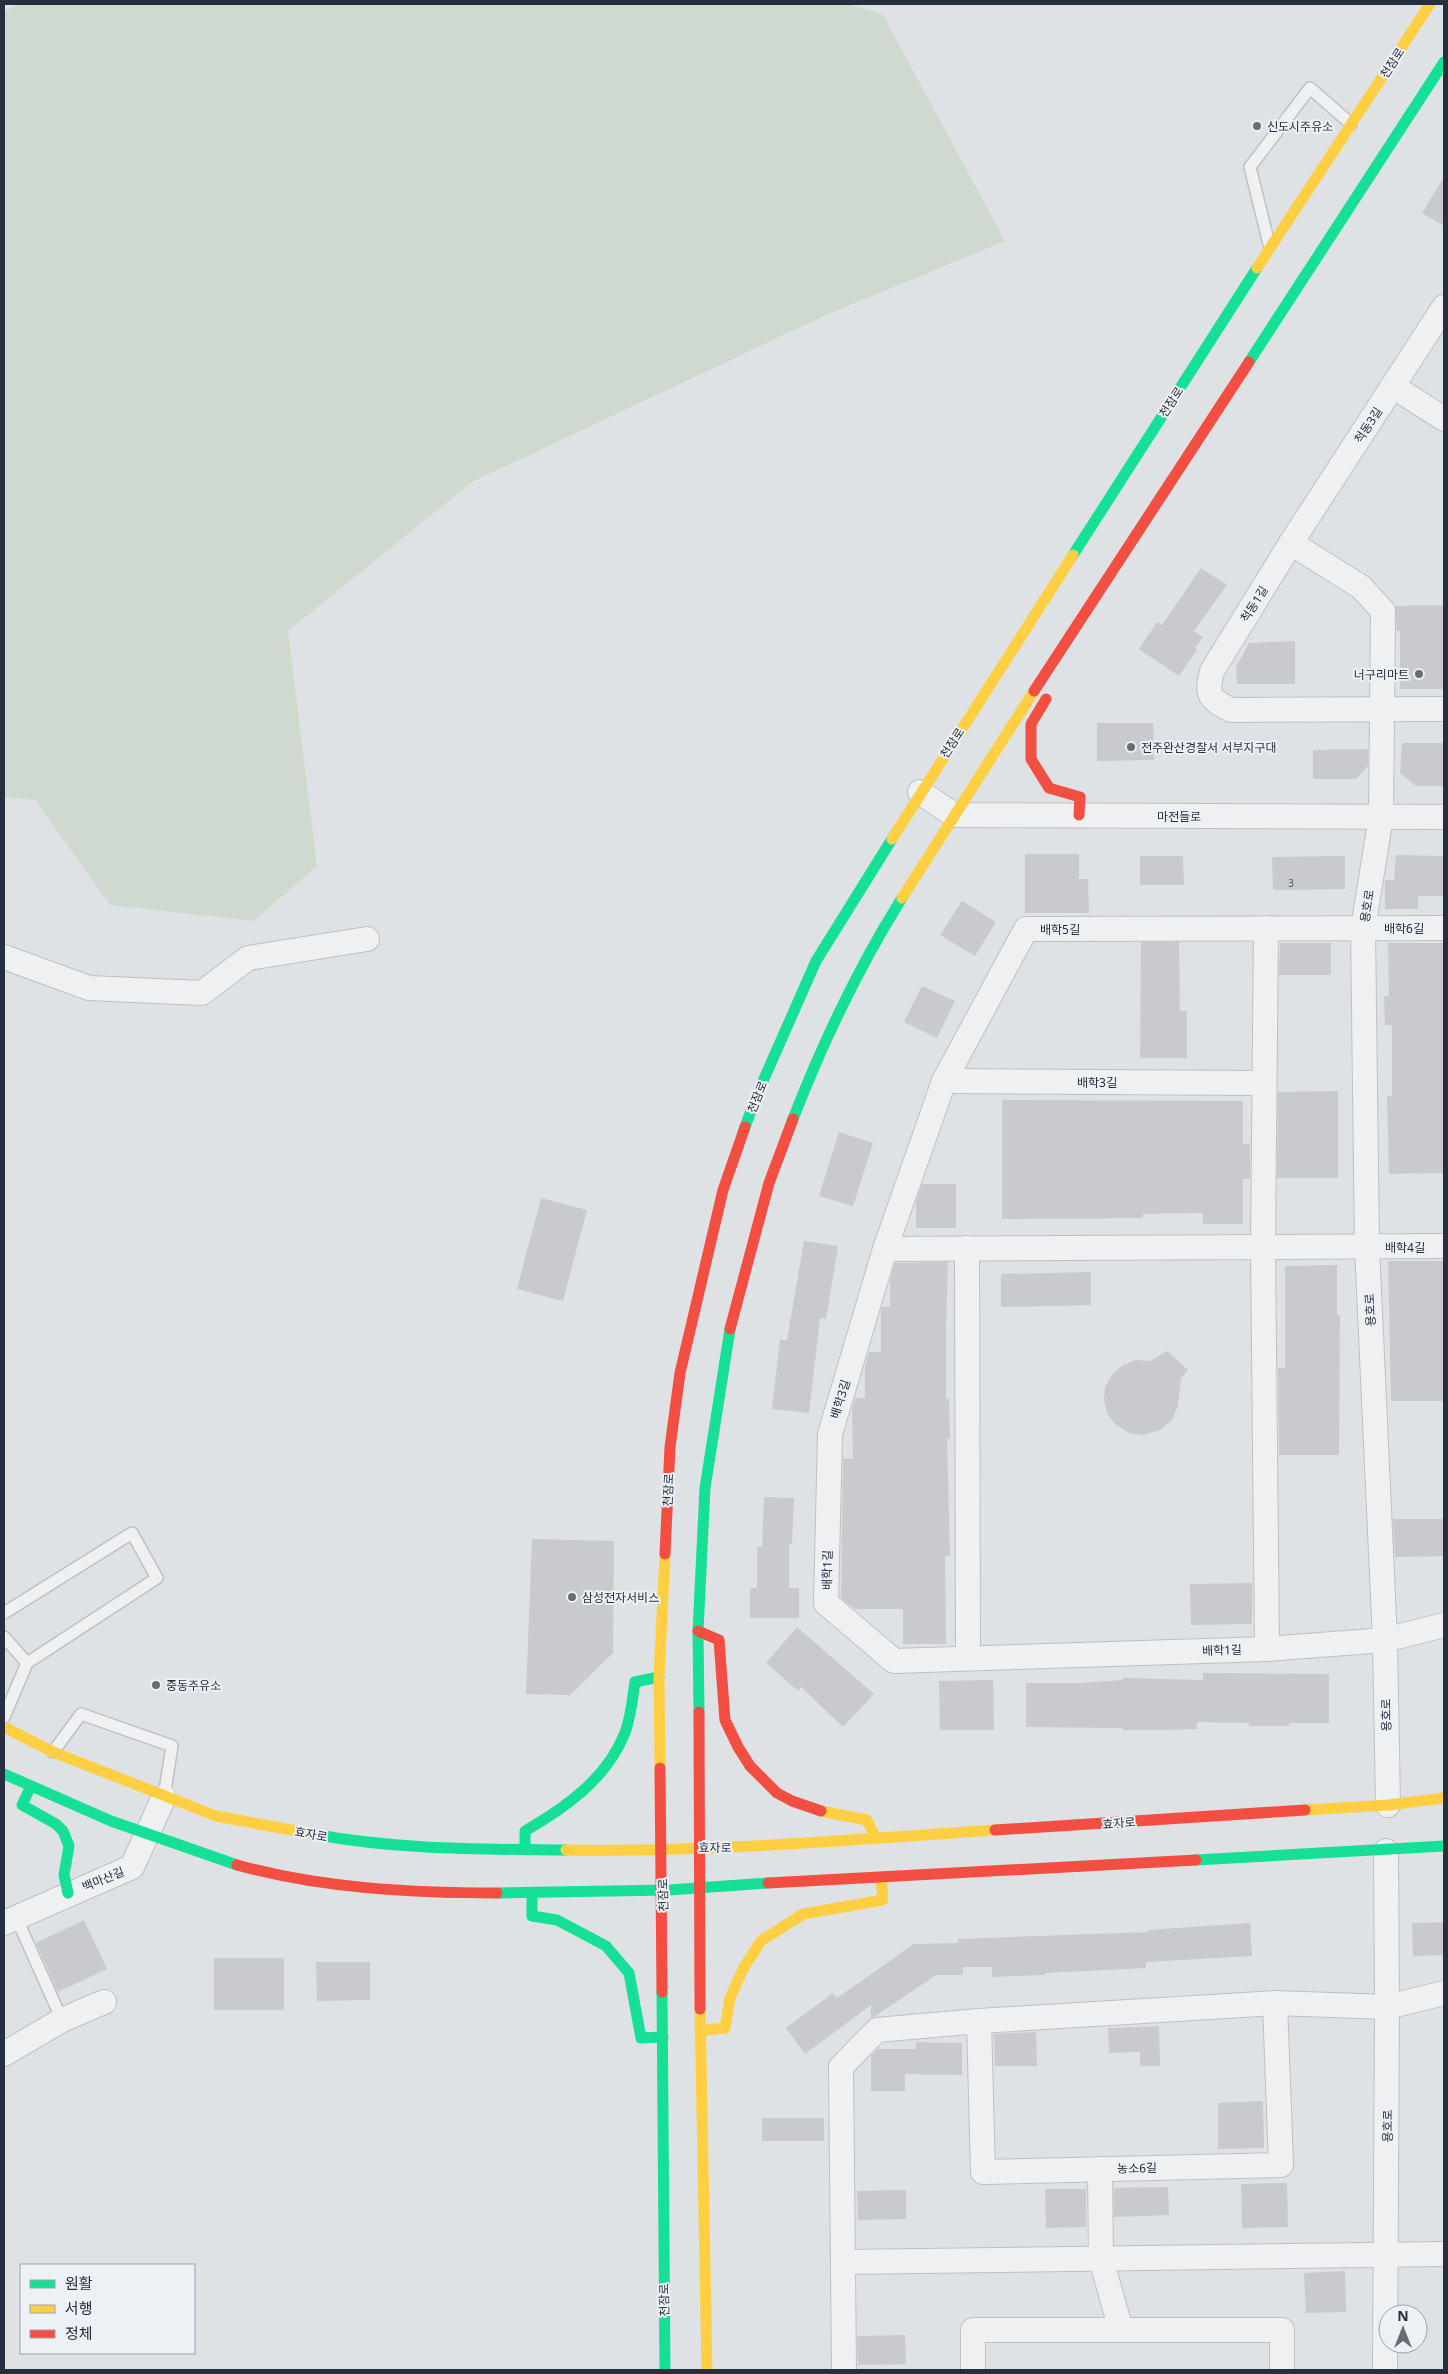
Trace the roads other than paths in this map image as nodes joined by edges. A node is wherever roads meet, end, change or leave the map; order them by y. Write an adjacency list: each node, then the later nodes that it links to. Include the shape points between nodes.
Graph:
1 (1430, 4): 3 (street, 천잠로)
2 (1444, 62): 9 (street)
3 (1351, 124): 4 (street, 천잠로); 4 (lane, via 1310,88 1250,167)
4 (1270, 248): 12 (street, 천잠로)
5 (1444, 308): 6 (street, 척동3길)
6 (1394, 387): 7 (street); 8 (street, 척동3길)
7 (1444, 419)
8 (1291, 543): 10 (street, via 1361,586 1383,611); 10 (street, 척동1길, via 1212,671 1208,688 1213,701 1231,710)
9 (1039, 685): 13 (street); 14 (street, via 1049,693 1032,724 1031,759 1049,788 1080,798)
10 (1384, 708): 11 (street, 척동1길); 15 (street, 용호로)
11 (1444, 709)
12 (920, 792): 13 (street); 38 (street, 천잠로, via 816,961 756,1097 723,1190 682,1364 670,1447)
13 (954, 815): 14 (street, 마전들로); 32 (street, via 876,940 831,1028 770,1184 728,1336 705,1488)
14 (1079, 815): 15 (street, 마전들로)
15 (1381, 817): 16 (street, 마전들로); 18 (street, 용호로)
16 (1444, 817)
17 (1266, 928): 18 (street, 배학5길); 22 (street, 배학5길, via 1026,929); 23 (street)
18 (1364, 928): 19 (street, 배학6길); 26 (street, 용호로)
19 (1444, 928)
20 (367, 939): 21 (street, via 248,958 202,993 89,988)
21 (4, 957)
22 (944, 1081): 23 (street, 배학3길); 27 (street, 배학3길)
23 (1263, 1083): 25 (street)
24 (1444, 1246): 26 (street, 배학4길)
25 (1263, 1247): 26 (street); 28 (street); 35 (street)
26 (1367, 1247): 34 (street, 용호로)
27 (885, 1248): 28 (street); 29 (street, 배학3길)
28 (968, 1248): 36 (street)
29 (830, 1434): 36 (street, 배학1길, via 826,1603 894,1660)
30 (4, 1613): 37 (lane, via 132,1533 157,1578)
31 (1444, 1625): 34 (street, 배학1길)
32 (698, 1631): 48 (street, via 719,1640 725,1722 742,1756 761,1782 780,1796 820,1812 868,1820); 49 (street)
33 (4, 1638): 37 (lane)
34 (1385, 1640): 35 (street, 배학1길); 46 (street, 용호로)
35 (1267, 1649): 36 (street, 배학1길)
36 (968, 1658)
37 (27, 1663): 39 (lane)
38 (659, 1677): 51 (street, via 635,1682 623,1736 607,1764 557,1813 525,1831); 52 (street, 천잠로)
39 (4, 1717)
40 (4, 1727): 41 (street, 효자로)
41 (52, 1752): 44 (street, 효자로); 44 (lane, via 81,1714 172,1746)
42 (4, 1774): 43 (street)
43 (30, 1788): 47 (street); 57 (street, via 22,1805 56,1824 69,1846 64,1875)
44 (164, 1797): 47 (street, 백마산길); 51 (street, 효자로, via 216,1816 360,1843 442,1849)
45 (1444, 1798): 46 (street, 효자로)
46 (1388, 1805): 48 (street, 효자로)
47 (147, 1835): 57 (street, 백마산길, via 132,1867); 58 (street, via 234,1864 294,1878 392,1890)
48 (876, 1839): 49 (street, 효자로)
49 (701, 1846): 52 (street, 효자로); 55 (street)
50 (1444, 1846): 53 (street)
51 (525, 1848): 52 (street, 효자로)
52 (662, 1849): 56 (street, 천잠로)
53 (1386, 1851): 54 (street); 63 (street, 용호로)
54 (881, 1877): 55 (street); 66 (street, via 883,1900 802,1914 760,1941 730,1998 725,2028)
55 (701, 1889): 56 (street); 66 (street)
56 (663, 1890): 58 (street); 67 (street, 천잠로)
57 (68, 1893): 59 (street, 백마산길)
58 (532, 1894): 67 (street, via 532,1916 558,1920 606,1946 629,1973 641,2038)
59 (10, 1920): 64 (lane)
60 (1444, 1993): 63 (street)
61 (104, 2002): 64 (street)
62 (1275, 2004): 63 (street); 65 (street); 69 (street, 농소6길, via 1281,2165)
63 (1387, 2007): 71 (street, 용호로)
64 (62, 2020): 68 (street)
65 (979, 2021): 69 (street, 농소6길, via 983,2172); 73 (street, via 877,2030 841,2067)
66 (700, 2031): 76 (street)
67 (663, 2038): 75 (street, 천잠로)
68 (4, 2054)
69 (1100, 2169): 72 (street)
70 (1444, 2254): 71 (street)
71 (1386, 2255): 72 (street); 80 (street, 용호로)
72 (1101, 2259): 73 (street); 74 (street)
73 (843, 2262): 77 (street)
74 (1121, 2330): 78 (street, via 973,2330); 79 (street, via 1282,2330)
75 (665, 2370)
76 (707, 2370)
77 (844, 2370)
78 (973, 2370)
79 (1282, 2370)
80 (1385, 2370)

